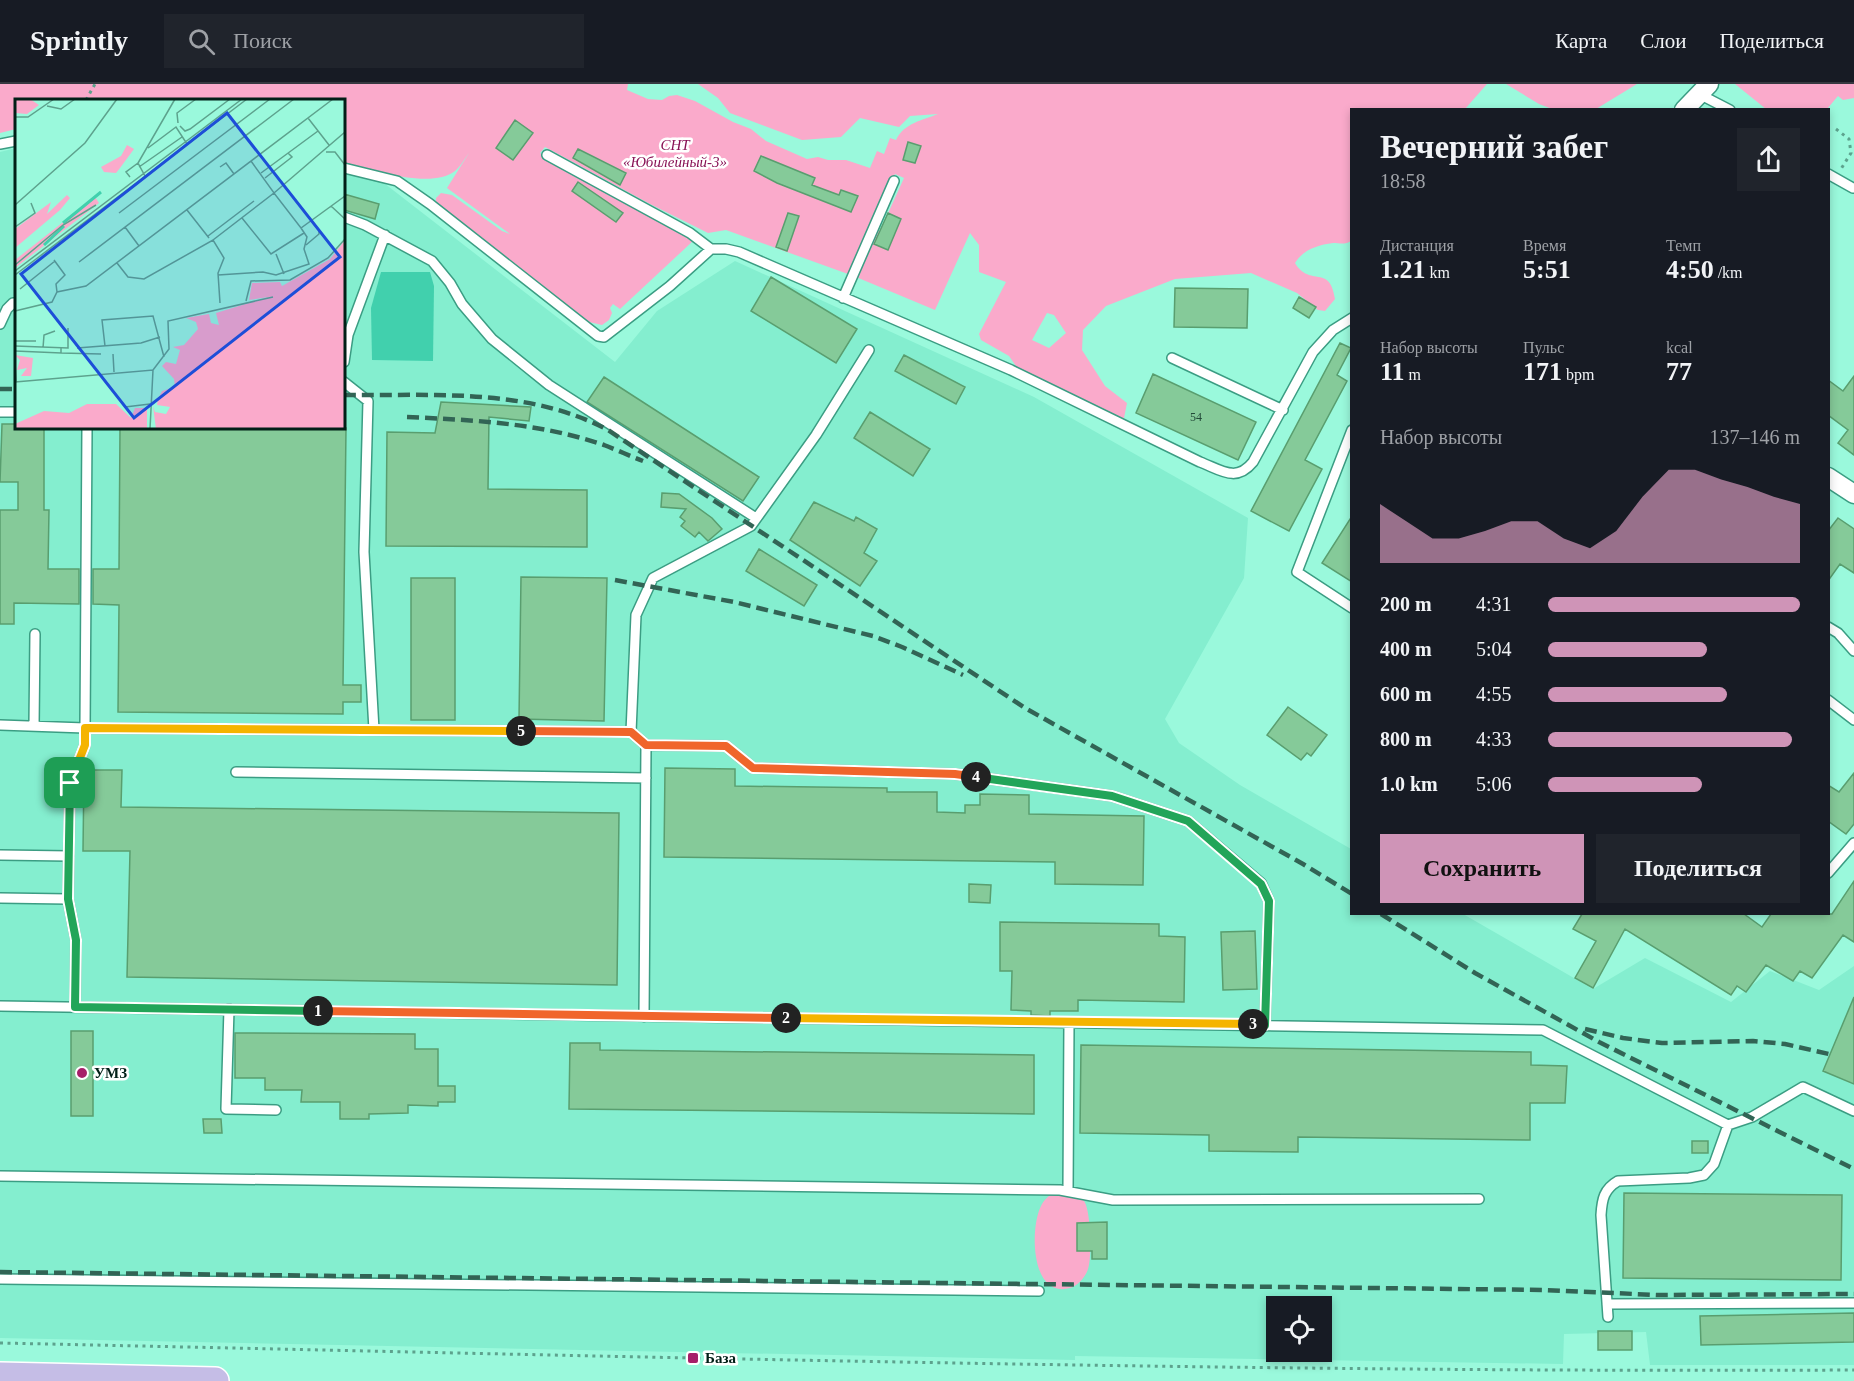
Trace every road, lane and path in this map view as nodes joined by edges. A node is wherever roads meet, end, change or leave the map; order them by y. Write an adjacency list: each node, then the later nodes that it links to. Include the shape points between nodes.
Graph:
1 (95, 84): 3 (path)
2 (1704, 89): 4 (street); 5 (lane)
3 (87, 99)
4 (1686, 108)
5 (1728, 108)
6 (1836, 129): 11 (path, via 1849,139 1851,153)
7 (15, 141): 8 (lane)
8 (0, 144)
9 (547, 155): 16 (lane, via 690,233)
10 (345, 168): 16 (lane, via 397,181 598,336 604,337 638,311)
11 (1832, 176): 13 (lane)
12 (894, 181): 17 (lane)
13 (1853, 188)
14 (345, 217): 15 (lane)
15 (385, 235): 22 (lane, via 348,335); 30 (lane, via 432,261 492,339 549,385)
16 (711, 249): 17 (lane, via 739,252)
17 (843, 298): 25 (lane, via 1011,370 1228,473 1246,472)
18 (15, 303): 20 (lane, via 7,309)
19 (1350, 319): 25 (lane, via 1313,352)
20 (0, 324)
21 (869, 350): 30 (lane, via 816,435)
22 (345, 355)
23 (1172, 358): 25 (lane)
24 (345, 383): 40 (lane, via 368,401 364,552)
25 (1283, 410)
26 (87, 429): 39 (lane)
27 (1350, 435): 31 (lane, via 1297,572)
28 (1830, 478): 29 (street)
29 (1854, 494)
30 (756, 518): 41 (lane, via 751,526 652,579 636,615)
31 (1350, 607)
32 (1830, 628): 34 (lane)
33 (35, 634): 38 (lane)
34 (1854, 651)
35 (1830, 702): 36 (lane)
36 (1854, 720)
37 (0, 725): 38 (lane)
38 (34, 726): 39 (lane)
39 (85, 728): 40 (lane); 47 (lane, via 85,745 70,783)
40 (374, 730): 41 (lane)
41 (631, 732): 42 (lane)
42 (646, 745): 44 (lane); 56 (lane, via 726,746 753,768 977,777 1112,796 1188,821 1261,884 1269,901)
43 (236, 772): 44 (lane)
44 (646, 778): 54 (lane)
45 (1854, 843): 48 (lane)
46 (0, 855): 47 (lane)
47 (69, 856): 50 (lane)
48 (1830, 871)
49 (0, 898): 50 (lane)
50 (68, 899): 52 (lane, via 76,940)
51 (0, 1006): 52 (lane)
52 (75, 1007): 53 (lane)
53 (229, 1009): 54 (lane); 57 (lane, via 226,1108)
54 (644, 1017): 55 (lane)
55 (1069, 1022): 56 (lane); 61 (lane)
56 (1265, 1025): 59 (lane, via 1543,1030)
57 (276, 1110)
58 (1854, 1111): 59 (lane, via 1803,1088 1752,1117)
59 (1728, 1125): 66 (lane, via 1714,1164 1704,1175 1618,1181 1609,1186 1602,1199 1601,1215)
60 (0, 1176): 61 (lane)
61 (1068, 1191): 62 (lane, via 1113,1200)
62 (1479, 1199)
63 (0, 1279): 64 (lane)
64 (1039, 1291)
65 (1854, 1303): 66 (lane)
66 (1607, 1304): 67 (lane)
67 (1608, 1317)
68 (0, 1343): 69 (path, via 751,1359 1603,1371)
69 (1854, 1370)
70 (0, 1376): 71 (main road)
71 (215, 1381)

